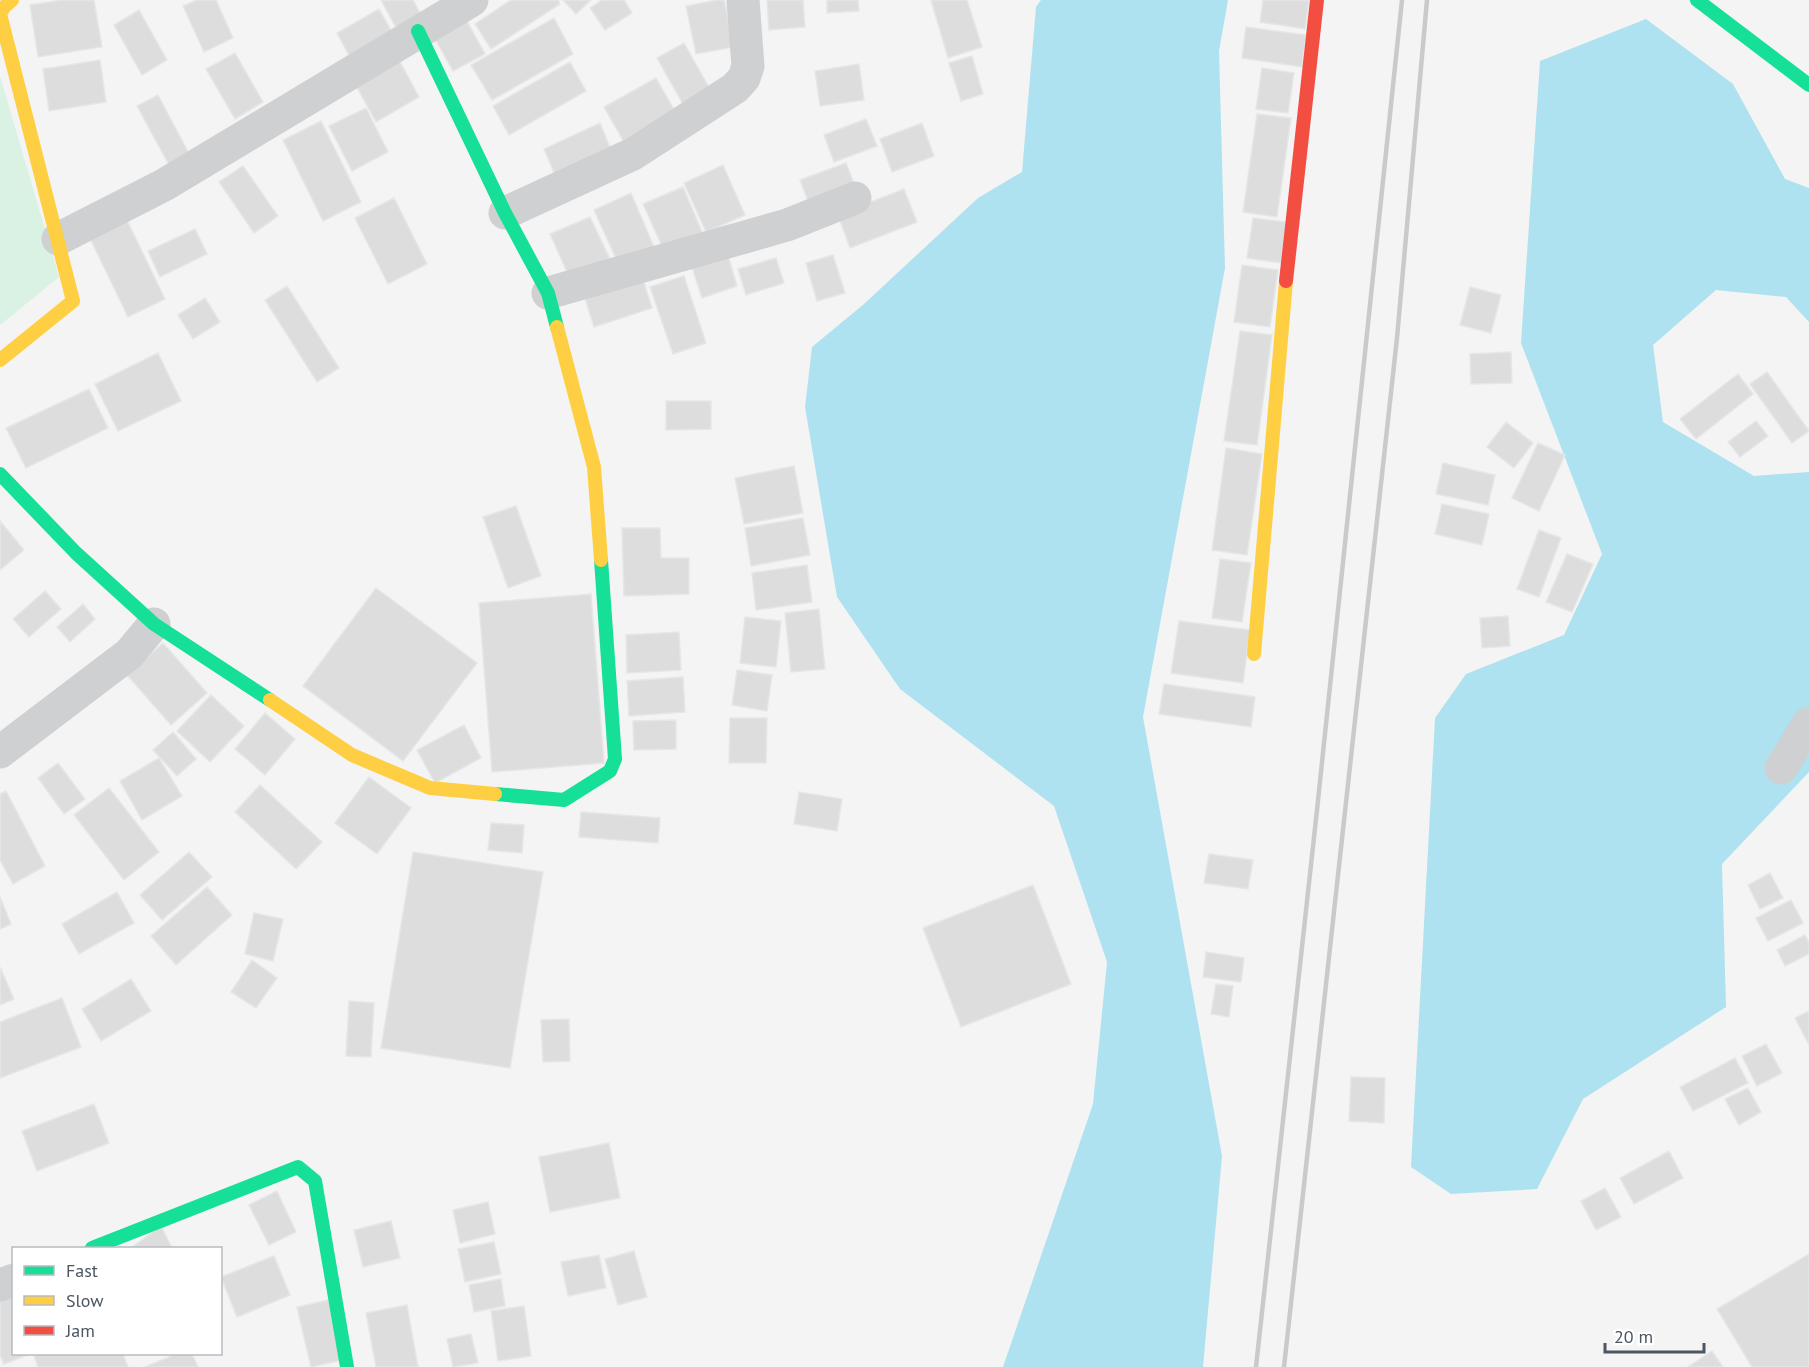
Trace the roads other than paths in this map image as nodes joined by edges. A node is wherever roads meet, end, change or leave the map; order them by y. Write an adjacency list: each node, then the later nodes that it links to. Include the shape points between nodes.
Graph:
1 (12, 0): 10 (street, via 0,14)
2 (472, 0): 6 (street)
3 (743, 0): 9 (street, via 748,66 735,88 633,154)
4 (1317, 0): 15 (street, via 1275,388)
5 (1697, 0): 7 (street)
6 (418, 31): 9 (street); 10 (street, via 164,185)
7 (1809, 86)
8 (855, 198): 11 (street, via 787,225)
9 (505, 213): 11 (street)
10 (58, 239): 12 (street, via 73,301)
11 (548, 293): 14 (street, via 594,467 615,759 610,771 564,800 430,788 352,755)
12 (0, 360)
13 (0, 474): 14 (street, via 76,553)
14 (154, 624): 17 (street, via 129,654)
15 (1254, 654)
16 (1809, 723): 18 (street)
17 (0, 752)
18 (1781, 768)
19 (95, 1247): 20 (street, via 298,1167 315,1181)
20 (347, 1367)

